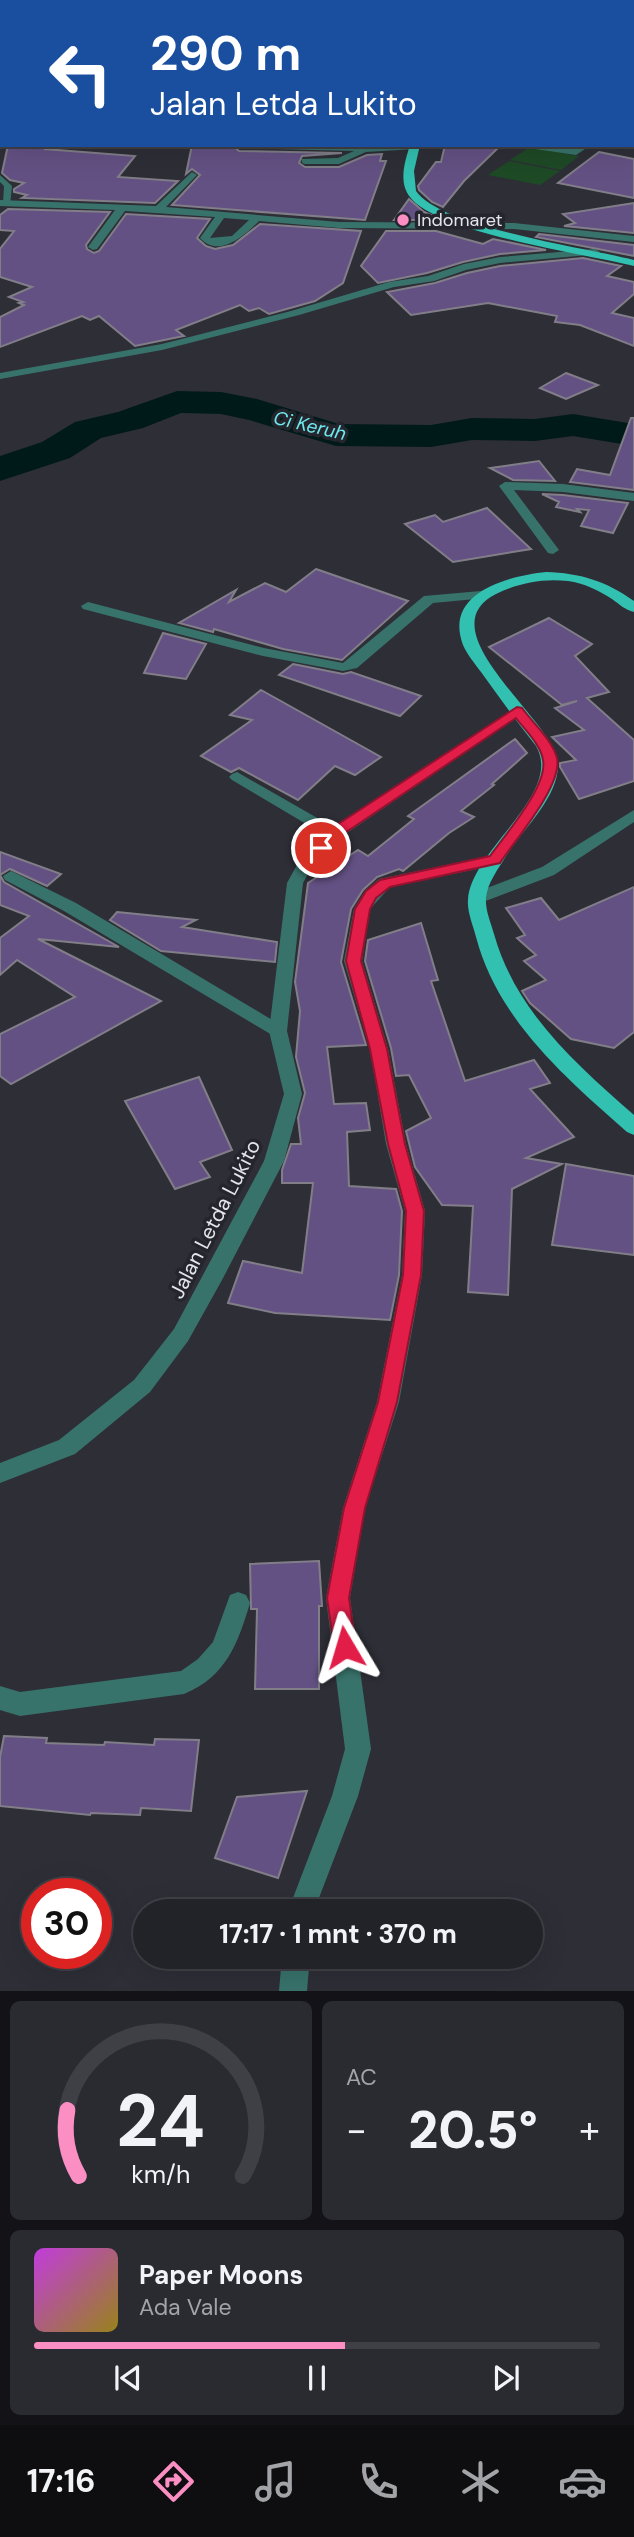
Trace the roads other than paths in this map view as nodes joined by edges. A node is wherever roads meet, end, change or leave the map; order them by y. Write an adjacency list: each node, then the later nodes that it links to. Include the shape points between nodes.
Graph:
1 (302, 147): 6 (street)
2 (398, 147): 6 (street)
3 (415, 147): 15 (highway, via 408,174 416,198)
4 (530, 147): 5 (street, via 576,152)
5 (584, 147)
6 (365, 149): 7 (street, via 339,161)
7 (305, 161)
8 (192, 175): 12 (street)
9 (0, 177): 10 (lane, via 8,186)
10 (3, 203): 11 (street)
11 (122, 208): 12 (street); 17 (street)
12 (158, 209): 13 (street)
13 (221, 215): 14 (street); 14 (street, via 207,240 233,241)
14 (257, 218): 15 (street, via 376,226)
15 (475, 225): 16 (street, via 555,228); 18 (highway)
16 (634, 239)
17 (93, 247)
18 (595, 252): 19 (highway); 20 (street, via 464,267 162,347)
19 (634, 263)
20 (0, 376)
21 (634, 497): 22 (street, via 505,486)
22 (553, 550)
23 (481, 595): 24 (street, via 429,599 352,665 343,667 263,652); 25 (highway, via 513,580 557,575 601,587); 26 (highway, via 468,616 470,643)
24 (88, 606)
25 (634, 608)
26 (517, 711): 29 (street, Jalan Letda Lukito); 30 (highway, via 546,748 550,771 541,793)
27 (237, 777): 29 (street)
28 (634, 815): 32 (street, via 548,871)
29 (334, 834): 33 (street, Jalan Letda Lukito, via 309,858 295,883)
30 (495, 860): 32 (highway); 38 (street, via 385,883 362,909 353,961 379,1049 396,1144 415,1211 412,1275 388,1402 354,1508 338,1598 358,1749)
31 (11, 876): 33 (street)
32 (477, 898): 34 (highway, via 487,952 526,1023)
33 (278, 1031): 35 (street, Jalan Letda Lukito, via 293,1094 274,1161 181,1335 142,1386 67,1447)
34 (634, 1127)
35 (0, 1473)
36 (238, 1603): 37 (street, via 218,1657 204,1673 184,1682 20,1704)
37 (0, 1698)
38 (306, 1899)
39 (295, 1969): 40 (street)
40 (293, 1991)

